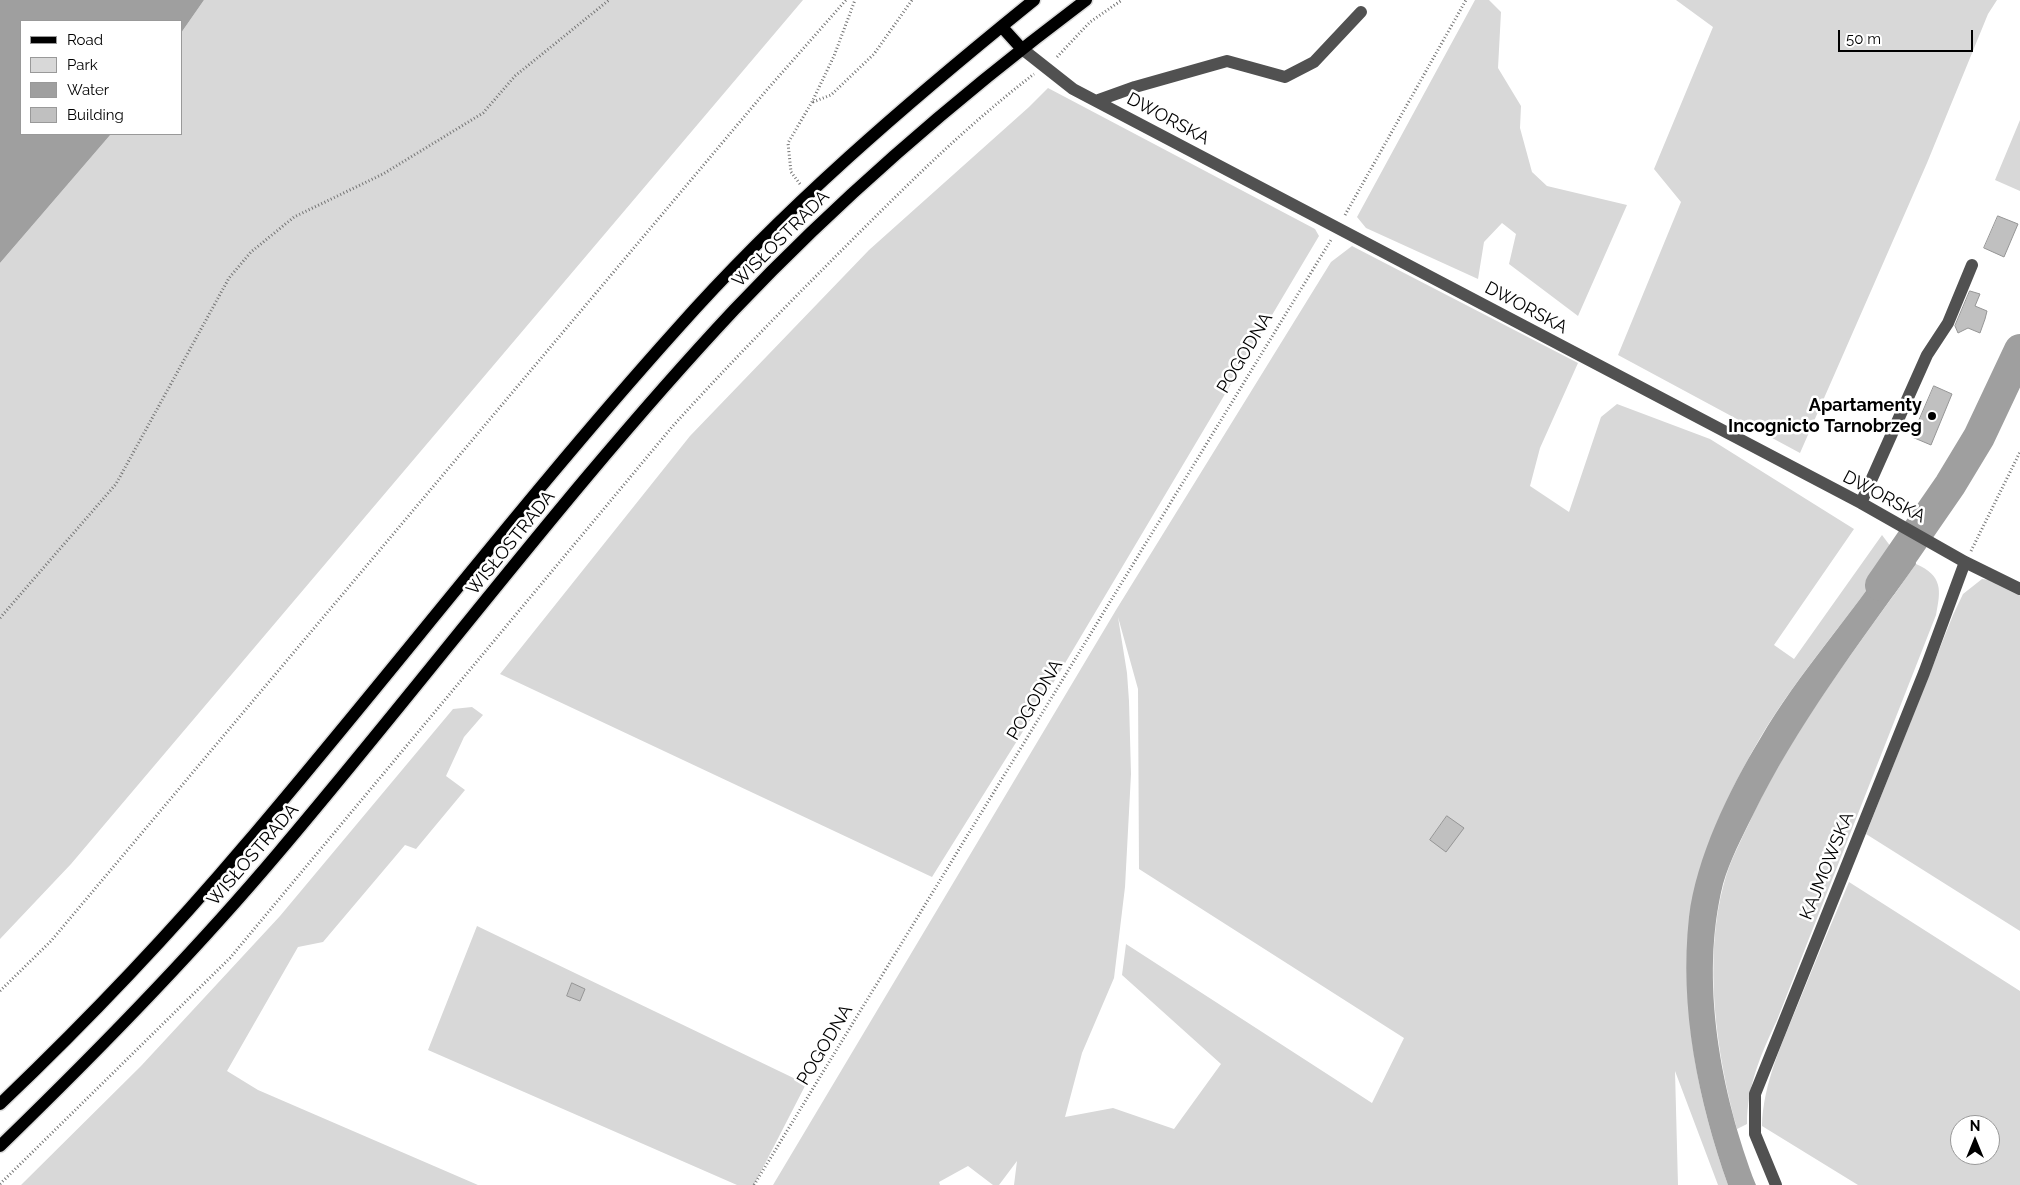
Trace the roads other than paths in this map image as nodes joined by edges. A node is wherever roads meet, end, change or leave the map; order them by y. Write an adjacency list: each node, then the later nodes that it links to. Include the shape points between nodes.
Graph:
1 (1034, 0): 4 (main road, WISŁOSTRADA)
2 (1086, 0): 5 (main road, WISŁOSTRADA)
3 (1361, 12): 6 (street, via 1314,62 1285,77 1227,61)
4 (1002, 27): 5 (main road); 11 (main road, WISŁOSTRADA, via 917,96 808,194 679,326 595,421 202,895)
5 (1022, 48): 6 (street, DWORSKA, via 1073,89); 12 (main road, WISŁOSTRADA, via 874,172 736,308 599,463 229,910 108,1039)
6 (1096, 101): 8 (street, DWORSKA)
7 (1972, 265): 8 (street, via 1948,323 1926,355)
8 (1861, 503): 9 (street, DWORSKA)
9 (1965, 562): 10 (street, DWORSKA); 13 (street, KAJMOWSKA, via 1924,673 1755,1094 1755,1134)
10 (2020, 589)
11 (0, 1104)
12 (0, 1146)
13 (1776, 1185)

